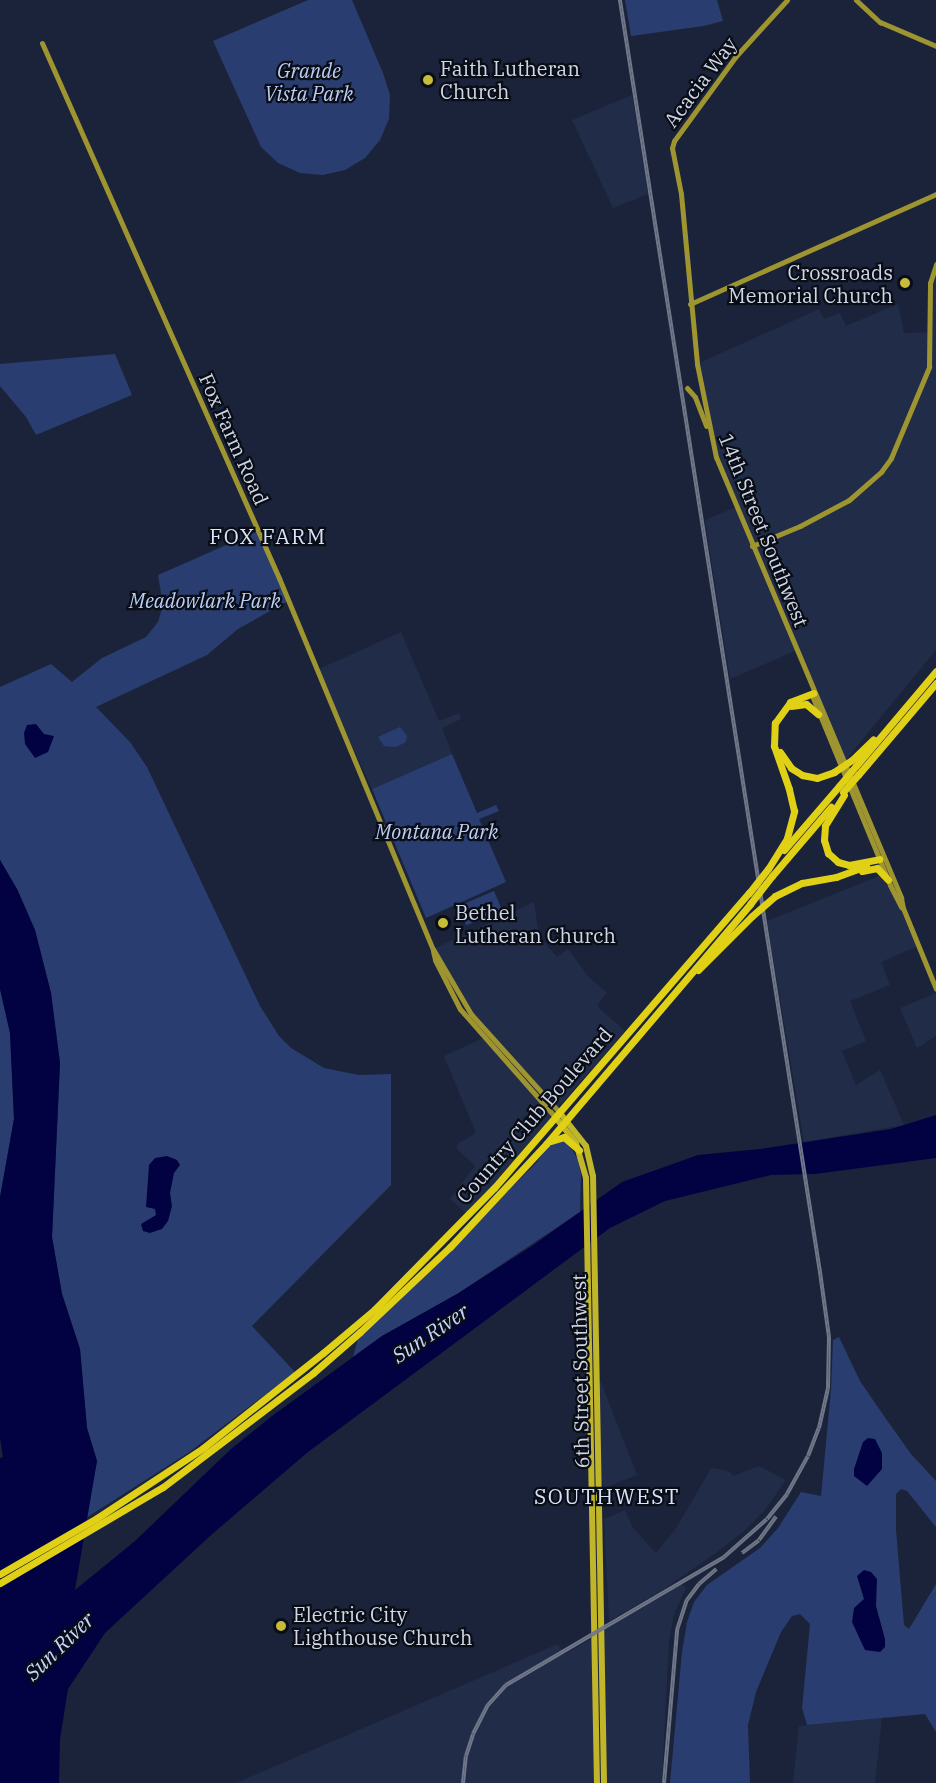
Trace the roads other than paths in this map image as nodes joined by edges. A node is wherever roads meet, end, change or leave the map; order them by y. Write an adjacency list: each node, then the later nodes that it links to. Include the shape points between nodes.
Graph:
1 (787, 0): 7 (street, Acacia Way, via 736,56 674,141)
2 (856, 0): 4 (street, via 880,22)
3 (42, 43): 27 (street, Fox Farm Road, via 279,578 433,949 471,1014)
4 (936, 46)
5 (936, 195): 7 (street)
6 (936, 264): 10 (street, via 930,283 929,367 891,458 849,500)
7 (690, 304): 9 (street, 14th Street Southwest)
8 (687, 388): 9 (street, via 695,397)
9 (708, 430): 10 (street, 14th Street Southwest)
10 (752, 546): 14 (street, 14th Street Southwest)
11 (936, 671): 18 (highway, Country Club Boulevard)
12 (936, 683): 17 (highway)
13 (936, 689): 17 (highway)
14 (813, 693): 15 (highway); 16 (street, 14th Street Southwest); 20 (street, 14th Street Southwest); 21 (highway, via 790,702 775,723 774,746 794,811 788,838)
15 (791, 706): 16 (highway, via 806,704); 18 (highway, bridge, via 776,734 778,748 794,771 817,778)
16 (818, 714): 20 (street, 14th Street Southwest)
17 (905, 719): 19 (highway, Country Club Boulevard, bridge)
18 (854, 762): 19 (highway, Country Club Boulevard, bridge)
19 (842, 791): 20 (highway, via 825,826 828,853 849,866); 21 (highway, Country Club Boulevard); 25 (highway, Country Club Boulevard, bridge)
20 (882, 858): 22 (highway); 23 (street, 14th Street Southwest); 24 (street, 14th Street Southwest)
21 (768, 869): 27 (highway, Country Club Boulevard, bridge)
22 (848, 873): 23 (highway, via 874,867); 25 (highway, bridge, via 802,883 775,896)
23 (888, 880): 24 (street, 14th Street Southwest)
24 (903, 908): 26 (street, 14th Street Southwest)
25 (681, 985): 28 (highway, Country Club Boulevard)
26 (936, 989)
27 (558, 1115): 28 (main road, 6th Street Southwest); 31 (highway, Country Club Boulevard, via 448,1236 375,1309 237,1424)
28 (565, 1123): 29 (highway, Country Club Boulevard); 30 (main road, 6th Street Southwest); 35 (main road, 6th Street Southwest, via 586,1146 593,1185)
29 (546, 1144): 30 (highway, via 564,1137); 31 (highway, Country Club Boulevard, via 450,1247 313,1373 163,1487)
30 (579, 1150): 34 (main road, 6th Street Southwest, via 586,1188)
31 (98, 1522): 32 (highway); 33 (highway)
32 (0, 1574)
33 (0, 1583)
34 (597, 1783)
35 (604, 1783)

